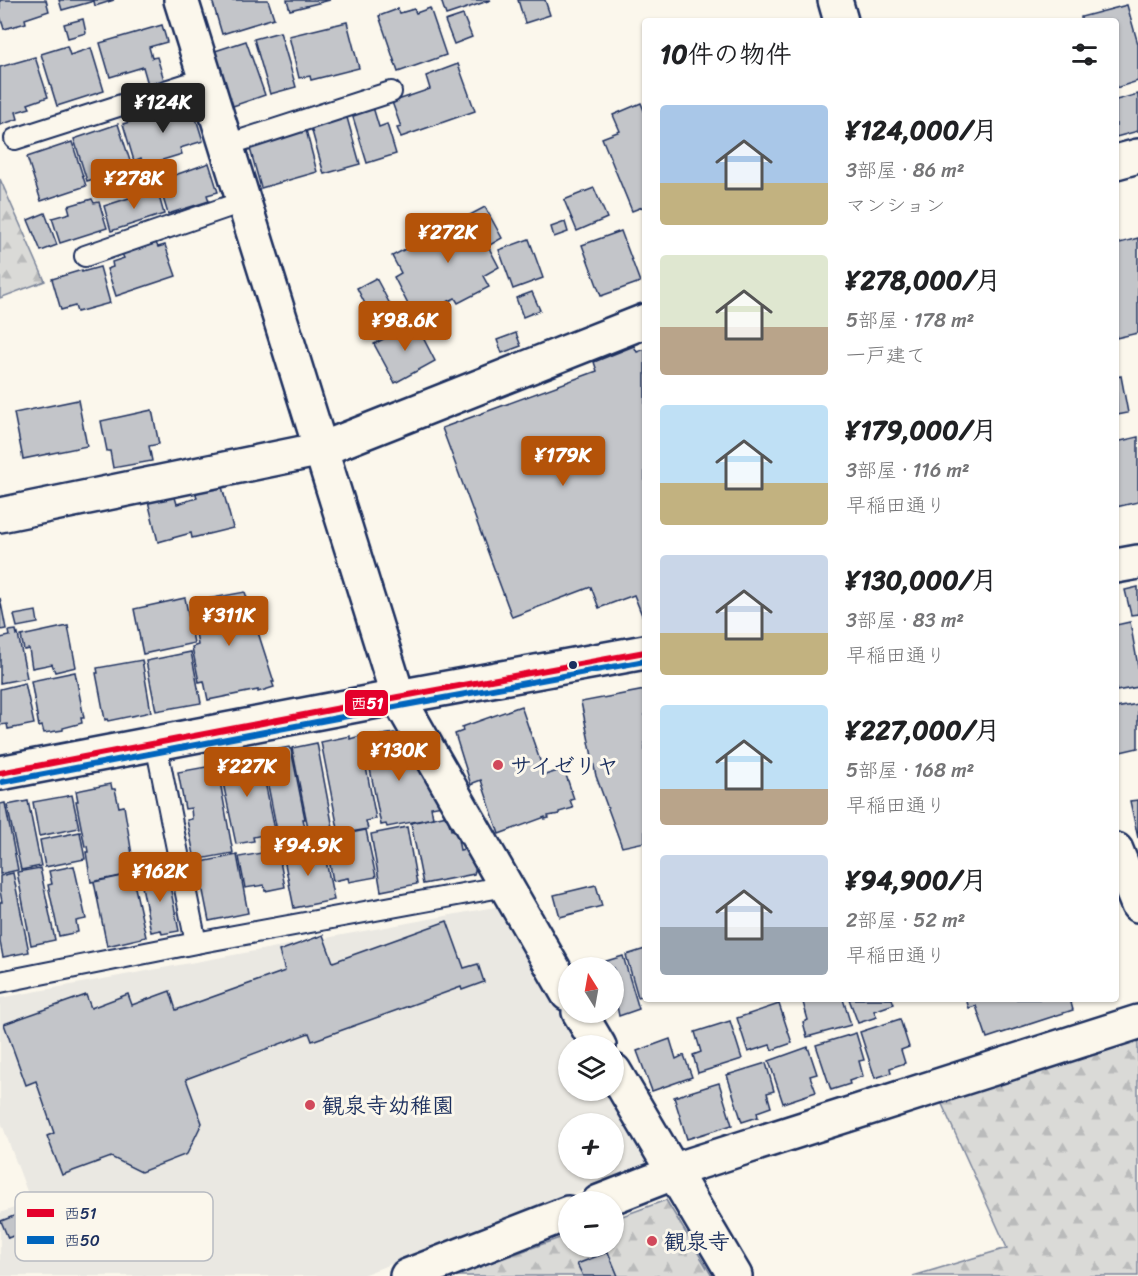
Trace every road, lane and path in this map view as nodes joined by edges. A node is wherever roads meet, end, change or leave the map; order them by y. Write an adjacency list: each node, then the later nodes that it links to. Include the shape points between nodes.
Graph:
1 (181, 0): 4 (street)
2 (835, 0): 3 (street)
3 (840, 18)
4 (206, 78): 6 (lane); 7 (street)
5 (391, 92): 7 (lane)
6 (15, 139)
7 (227, 145): 10 (street)
8 (1138, 156): 9 (street)
9 (1119, 161)
10 (245, 201): 11 (lane); 13 (street)
11 (85, 256)
12 (642, 322): 13 (street)
13 (322, 449): 14 (street); 18 (street)
14 (0, 515)
15 (1138, 562): 16 (street)
16 (1119, 565)
17 (642, 653): 18 (street)
18 (398, 697): 19 (street); 22 (street)
19 (156, 744): 20 (street); 24 (lane)
20 (0, 773)
21 (1119, 858): 23 (street)
22 (506, 886): 24 (lane); 25 (street)
23 (1138, 905)
24 (196, 944): 26 (lane)
25 (558, 977)
26 (0, 982)
27 (1138, 1022): 29 (street)
28 (624, 1088): 29 (street)
29 (673, 1173): 30 (street); 33 (street)
30 (624, 1192)
31 (558, 1217): 32 (street)
32 (406, 1276)
33 (735, 1276)

